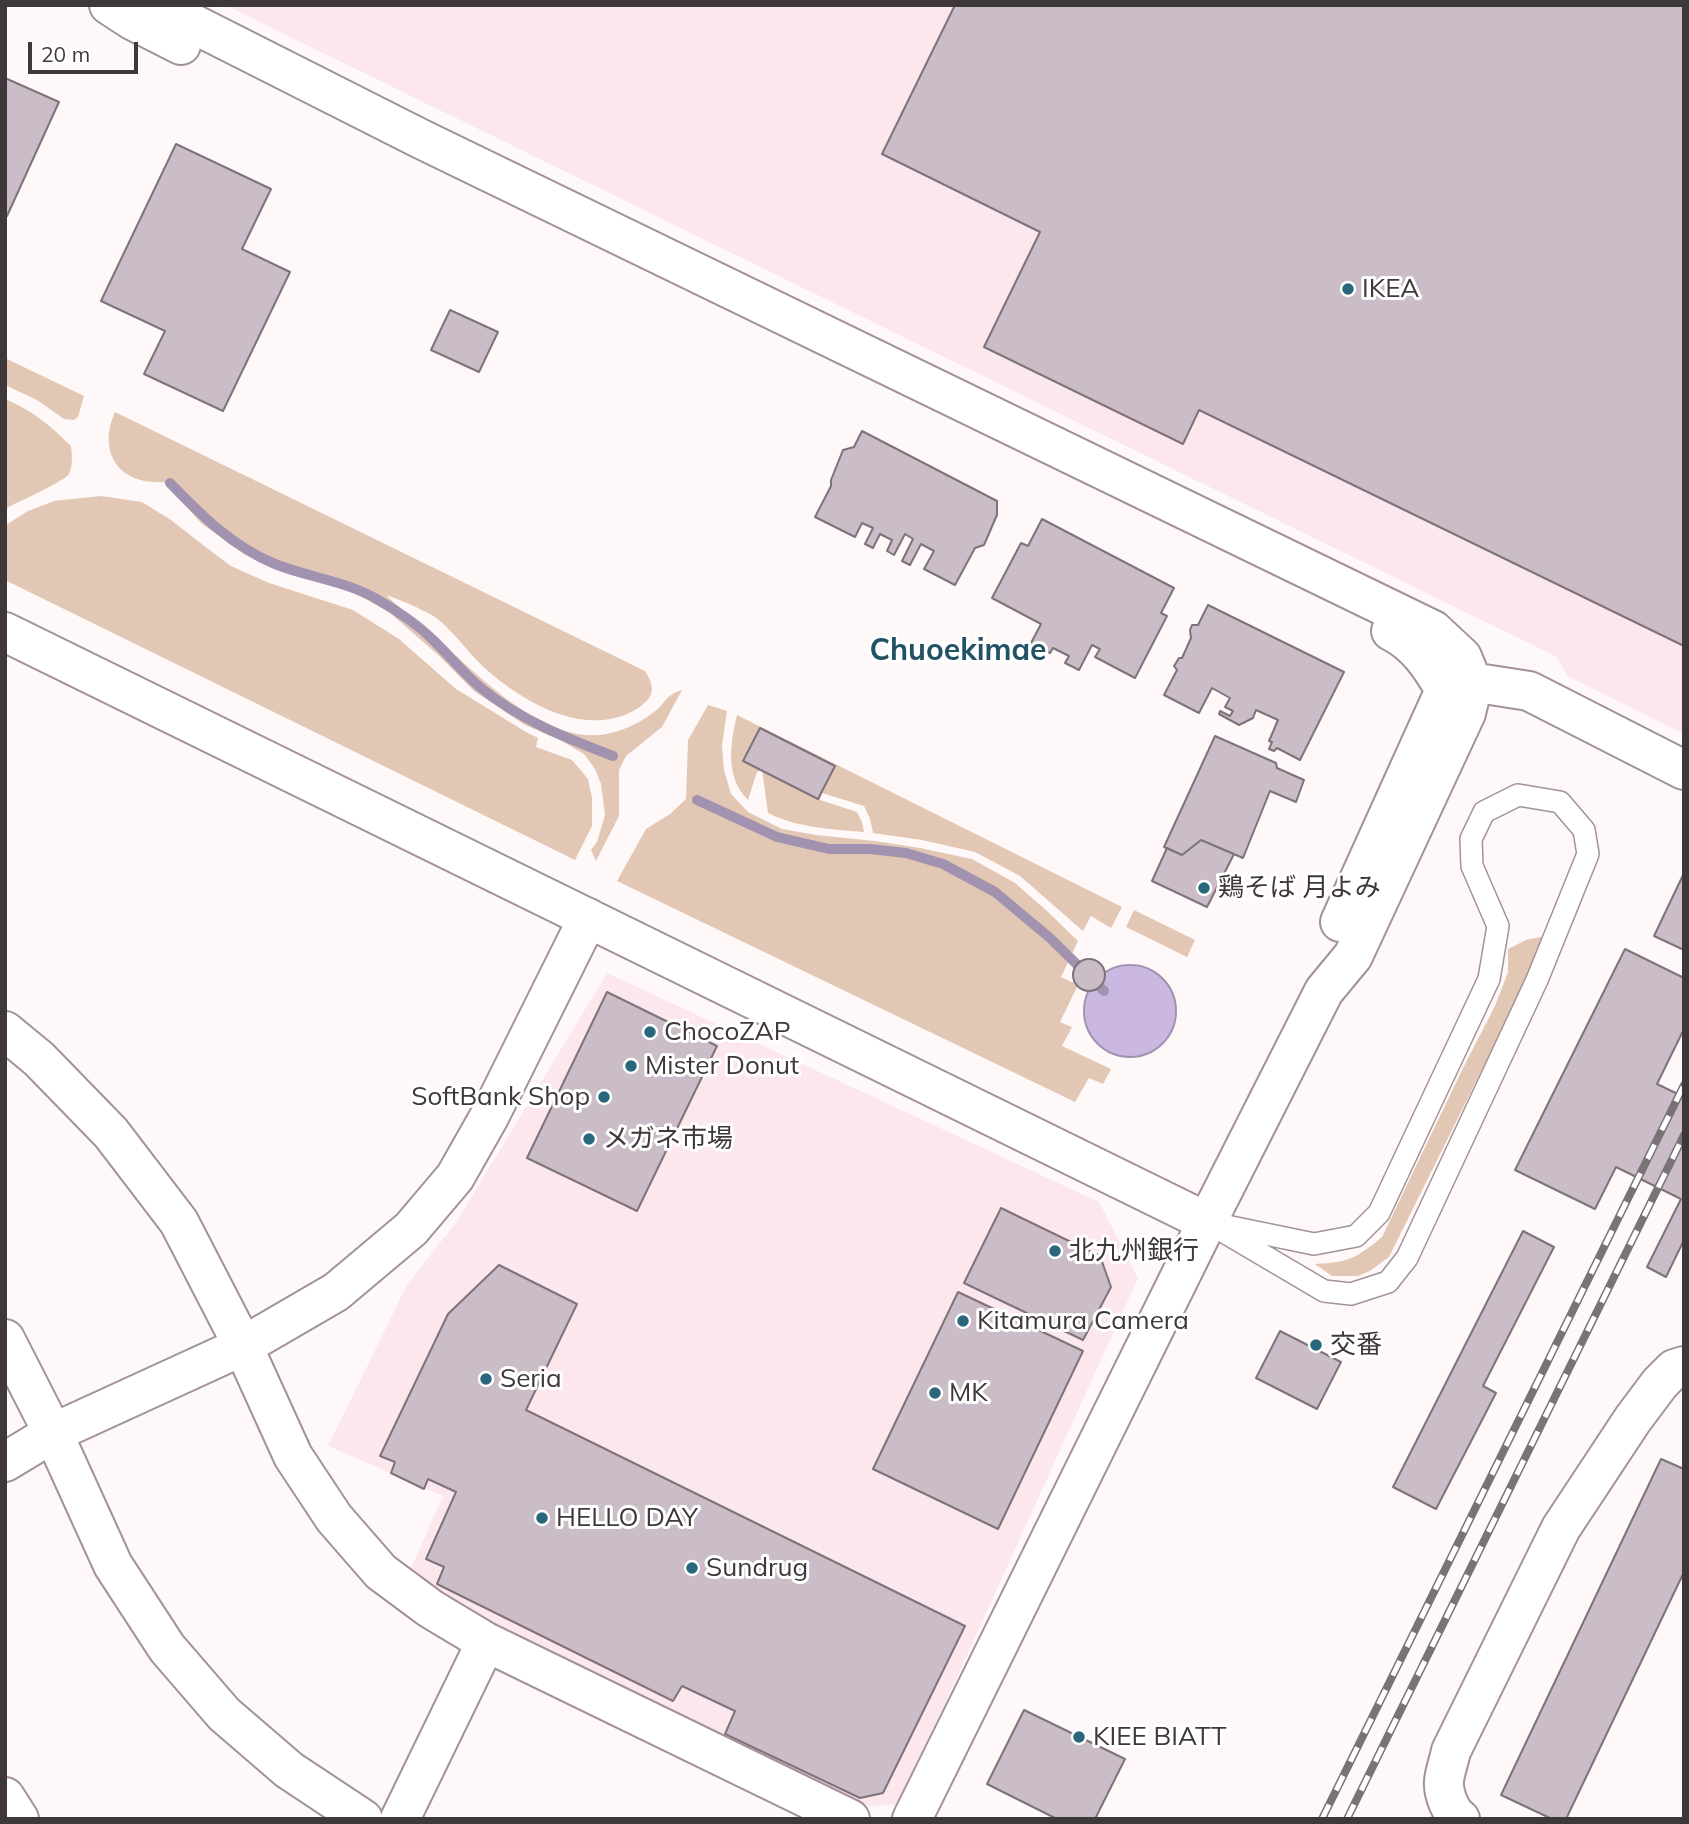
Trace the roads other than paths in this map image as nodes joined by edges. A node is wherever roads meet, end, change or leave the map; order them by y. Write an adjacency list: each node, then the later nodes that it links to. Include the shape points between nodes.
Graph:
1 (109, 5): 4 (street, via 404,159 1405,638)
2 (156, 5): 4 (street, via 421,139 1433,630 1462,657)
3 (5, 632): 6 (street)
4 (1459, 687): 5 (street, via 1484,684 1529,691); 8 (street, via 1466,713 1353,956 1324,991)
5 (1684, 769)
6 (588, 918): 8 (street); 10 (street, via 455,1177 411,1229 336,1292)
7 (5, 1031): 10 (street, via 111,1133 179,1222)
8 (1208, 1222): 8 (lane, via 1314,1244 1356,1236 1379,1213 1489,979 1498,926 1472,866 1471,839 1484,812 1518,795 1560,802 1584,830 1588,854 1531,992 1407,1258 1388,1282 1351,1294 1324,1291); 20 (street)
9 (5, 1339): 12 (street)
10 (243, 1346): 12 (street); 14 (street, via 293,1456 334,1518 382,1572)
11 (1684, 1366): 21 (street, via 1660,1383 1633,1419 1561,1528 1530,1590 1451,1751 1444,1784)
12 (52, 1433): 13 (street); 17 (street, via 113,1564 167,1648 224,1714 289,1770)
13 (5, 1462)
14 (486, 1643): 18 (street); 19 (street)
15 (5, 1797): 16 (street)
16 (19, 1819)
17 (363, 1819)
18 (400, 1819)
19 (850, 1819)
20 (912, 1819)
21 (1460, 1819)

